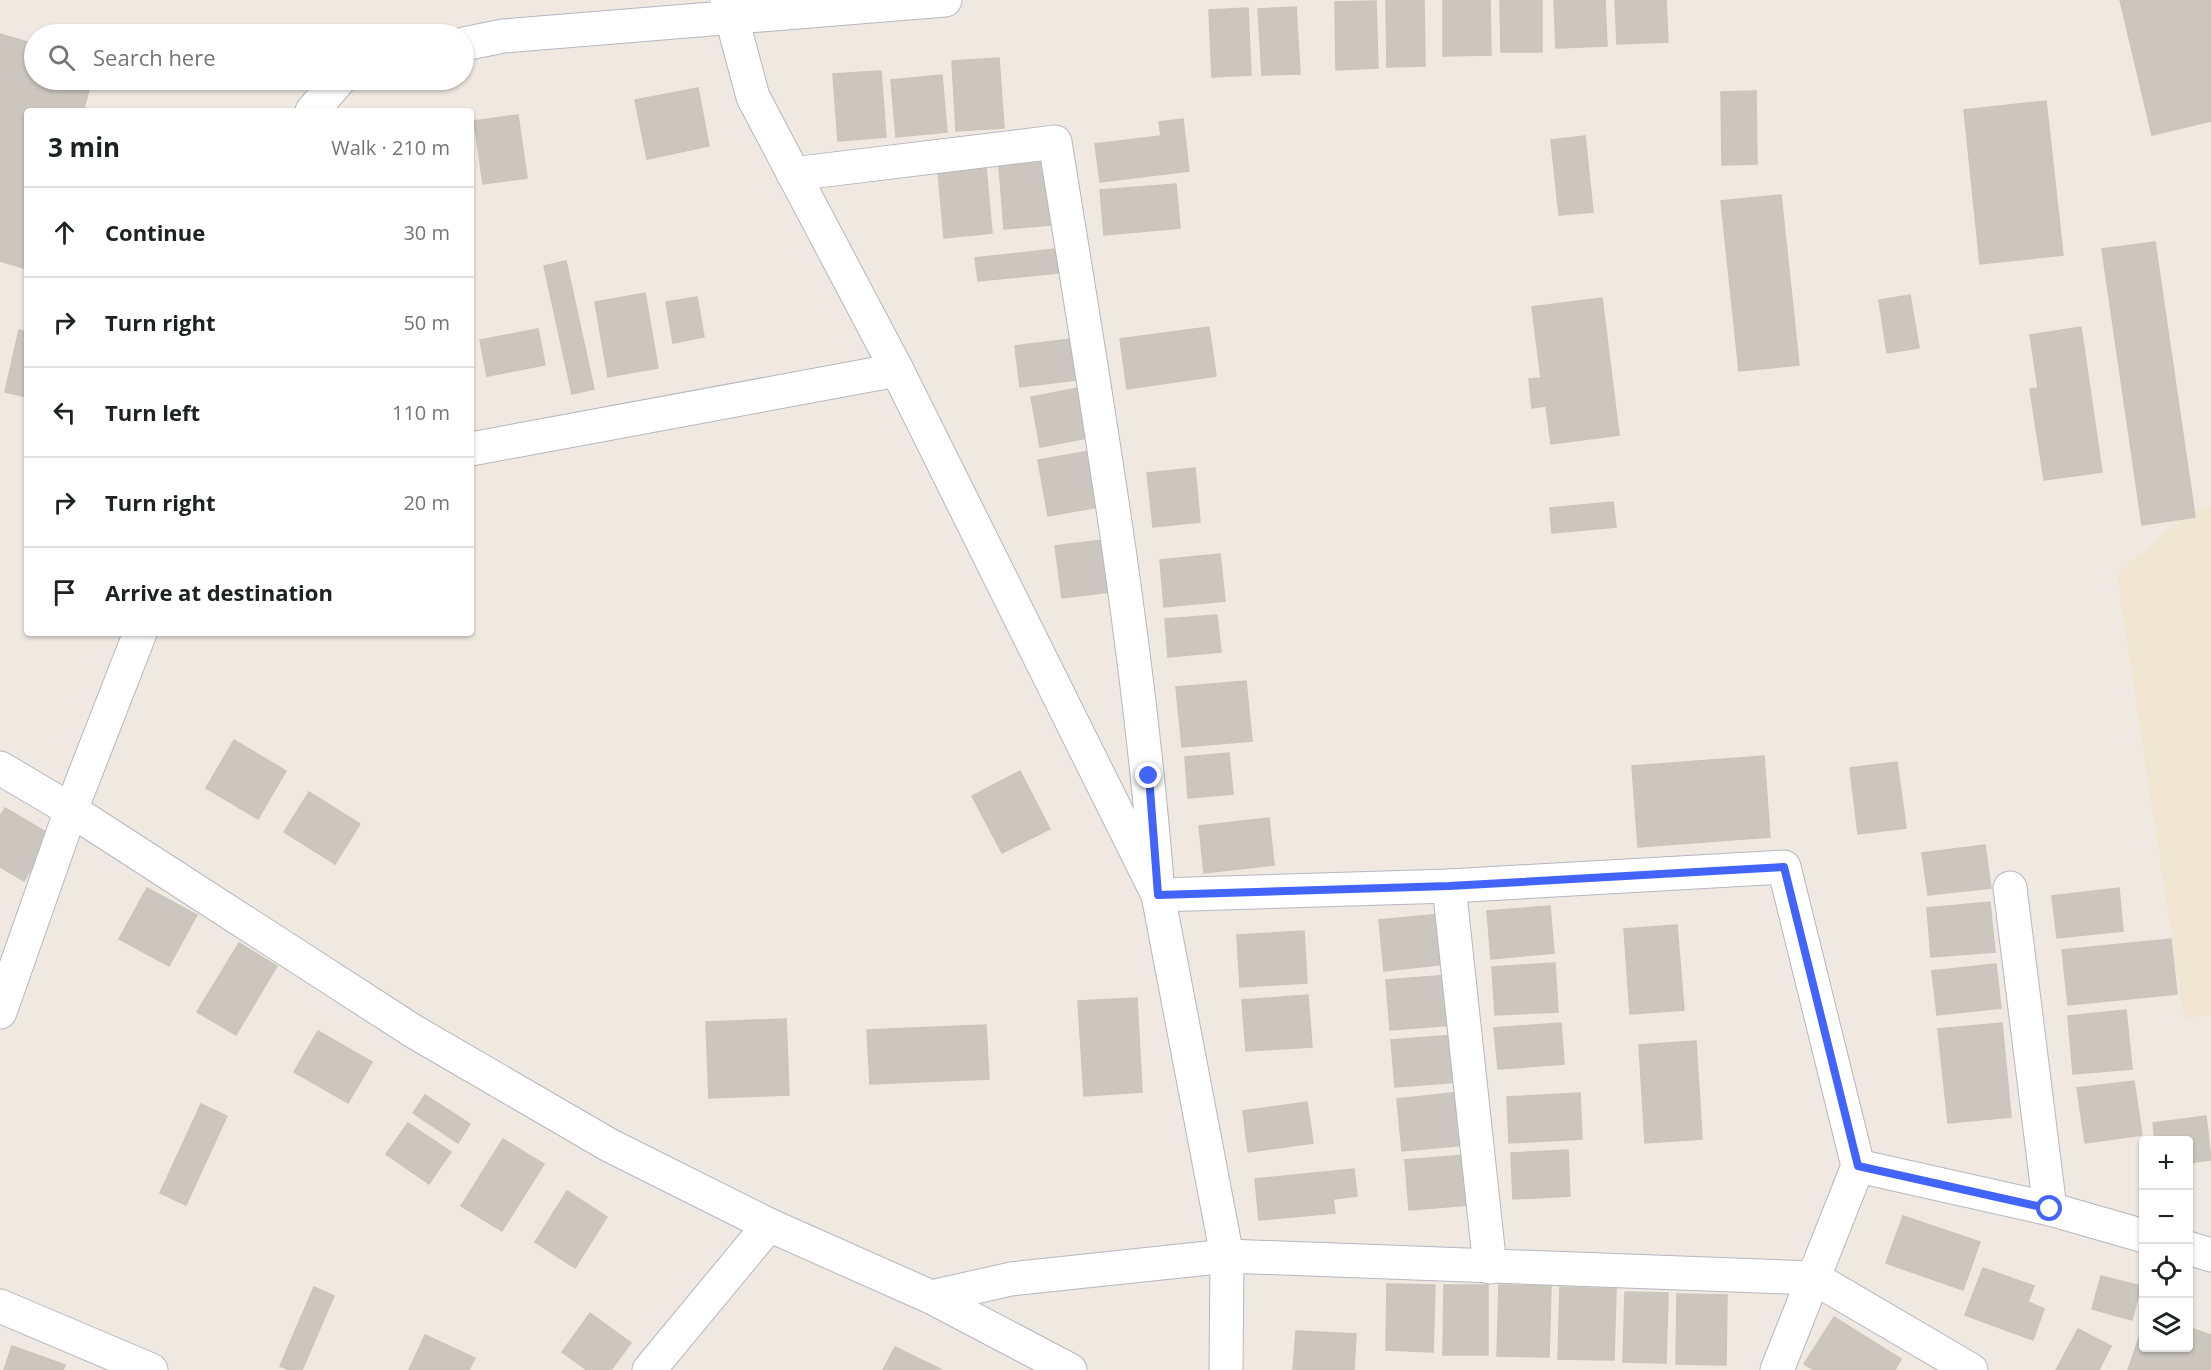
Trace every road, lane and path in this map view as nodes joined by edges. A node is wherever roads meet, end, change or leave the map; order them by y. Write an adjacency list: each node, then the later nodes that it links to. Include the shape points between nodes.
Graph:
1 (945, 0): 2 (street)
2 (730, 10): 3 (street); 6 (street, via 753,96)
3 (474, 42)
4 (330, 90): 5 (street)
5 (315, 108)
6 (793, 174): 7 (street); 14 (street, via 1055,142 1097,403 1149,776)
7 (897, 370): 8 (street); 14 (street)
8 (474, 448)
9 (139, 636): 11 (street)
10 (0, 768): 11 (street)
11 (70, 810): 15 (street); 18 (street, via 413,1031 609,1144)
12 (1449, 886): 14 (street); 16 (street, via 1784,867); 23 (street)
13 (2010, 888): 17 (street)
14 (1158, 895): 22 (street)
15 (0, 1012)
16 (1858, 1166): 17 (street); 24 (street)
17 (2050, 1209): 19 (street)
18 (769, 1225): 25 (street); 28 (street)
19 (2139, 1235)
20 (2193, 1250): 21 (street)
21 (2211, 1255)
22 (1227, 1256): 23 (street); 25 (street, via 1011,1279); 30 (street)
23 (1490, 1267): 24 (street)
24 (1814, 1278): 31 (street); 32 (street)
25 (931, 1297): 29 (street)
26 (0, 1306): 27 (street)
27 (151, 1370)
28 (649, 1370)
29 (1070, 1370)
30 (1226, 1370)
31 (1776, 1370)
32 (1971, 1370)

